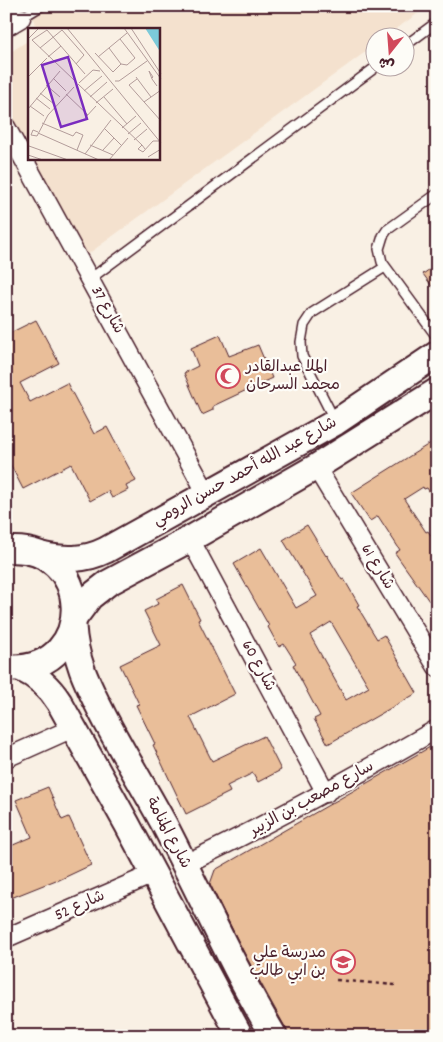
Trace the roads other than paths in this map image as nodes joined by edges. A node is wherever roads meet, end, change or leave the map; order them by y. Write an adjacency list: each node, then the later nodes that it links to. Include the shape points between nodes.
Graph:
1 (41, 6): 2 (lane)
2 (14, 17)
3 (437, 22): 4 (lane)
4 (416, 38)
5 (366, 74): 9 (lane)
6 (6, 127): 9 (street, شارع 37)
7 (437, 194): 8 (lane, via 382,236 379,248)
8 (385, 267): 10 (lane); 13 (lane, via 312,314 304,325 300,342 302,356)
9 (90, 279): 15 (street, شارع 37)
10 (437, 337)
11 (437, 354): 13 (street, شارع عبد الله أحمد حسن الرومي)
12 (437, 391): 14 (street, شارع عبد الله أحمد حسن الرومي)
13 (336, 422): 15 (street, شارع عبد الله أحمد حسن الرومي)
14 (316, 467): 17 (street, شارع عبد الله أحمد حسن الرومي); 22 (street, شارع 61)
15 (207, 494): 18 (street, شارع عبد الله أحمد حسن الرومي)
16 (6, 536): 19 (street)
17 (190, 539): 20 (street, شارع عبد الله أحمد حسن الرومي); 27 (street, شارع 60)
18 (118, 544): 19 (street, شارع عبد الله أحمد حسن الرومي, via 96,555 67,559); 20 (street, via 114,552 116,560 122,568)
19 (25, 552): 21 (street, شارع المنامة, via 61,570 73,592)
20 (132, 570): 21 (street, شارع عبد الله أحمد حسن الرومي, via 98,590 84,604)
21 (74, 622): 23 (street, شارع عبد الله أحمد حسن الرومي, via 54,655 38,664); 28 (street, شارع المنامة, via 76,654 85,679)
22 (437, 667)
23 (13, 668): 24 (street, شارع المنامة, via 30,672 46,685 54,693)
24 (73, 728): 26 (street); 29 (street, شارع المنامة)
25 (437, 729): 27 (street, سارع مصعب بن الزبير)
26 (6, 758)
27 (326, 793): 28 (street, سارع مصعب بن الزبير)
28 (185, 864): 31 (street, شارع المنامة)
29 (153, 874): 30 (street, شارع 52); 32 (street, شارع المنامة)
30 (6, 938)
31 (243, 983): 32 (street, via 240,994 235,997); 33 (street, شارع المنامة)
32 (218, 996): 34 (street, شارع المنامة)
33 (270, 1028): 34 (street, via 259,1018 252,1017 240,1024)
34 (238, 1033)

